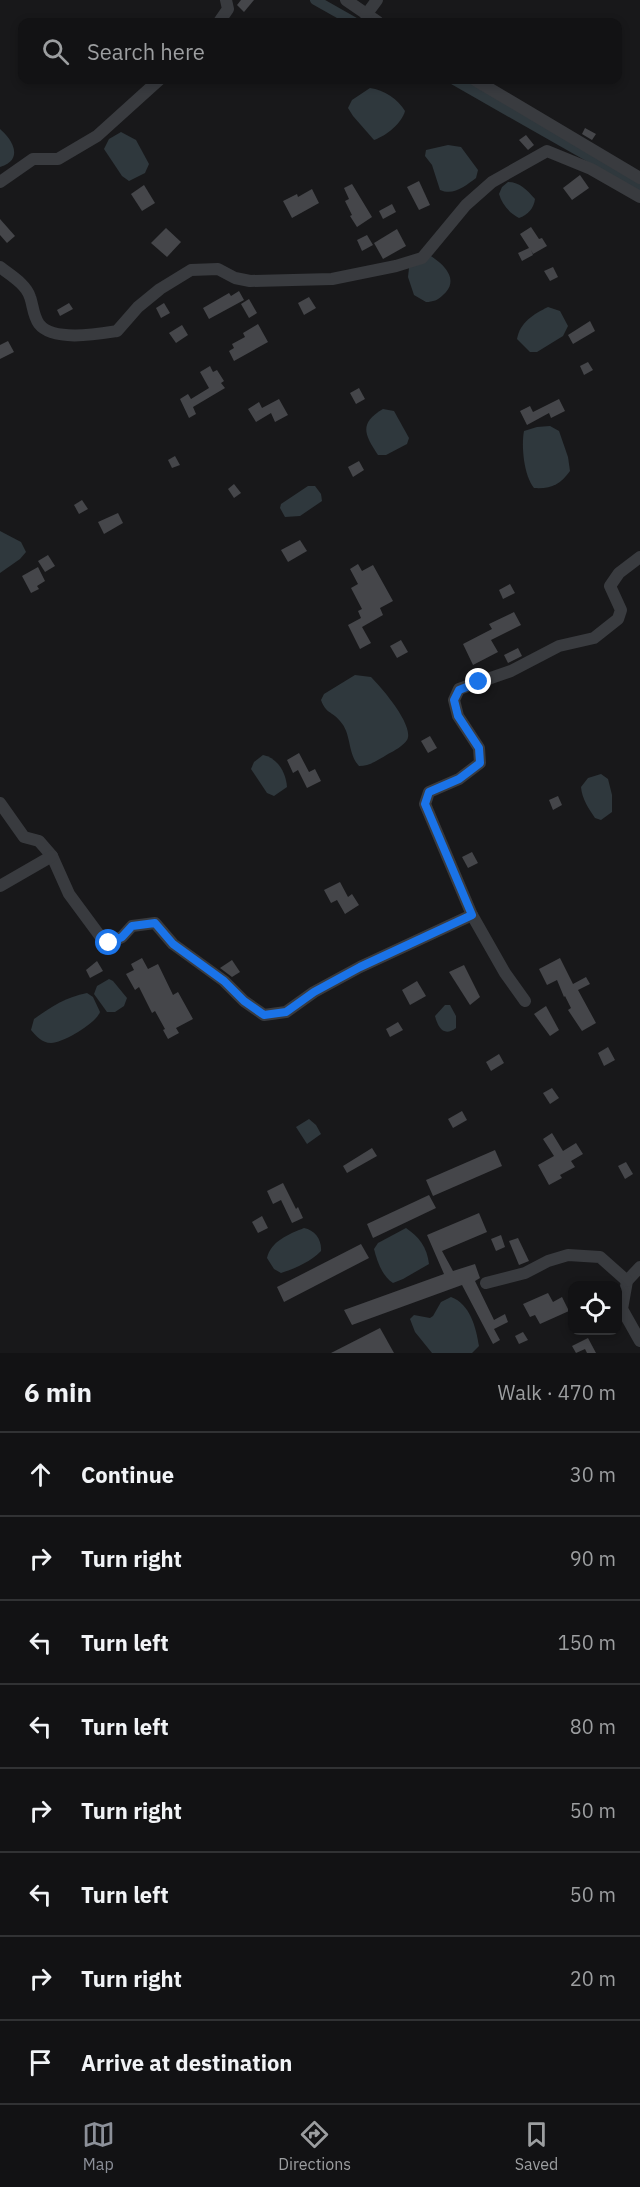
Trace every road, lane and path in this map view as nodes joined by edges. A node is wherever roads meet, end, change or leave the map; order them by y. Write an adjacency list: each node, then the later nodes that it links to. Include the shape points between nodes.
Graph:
1 (226, 0): 5 (street, via 228,9)
2 (346, 0): 4 (street)
3 (377, 0): 4 (street)
4 (366, 15): 6 (street)
5 (222, 18)
6 (371, 18)
7 (155, 84): 12 (street, via 97,136 57,159 33,159)
8 (482, 84): 9 (street)
9 (582, 143): 10 (street); 11 (street)
10 (572, 161): 13 (street); 14 (street, via 547,151 492,182 466,205 422,258 332,279 250,281 218,269 191,270 138,307 117,331 86,335 48,331 39,324 30,294)
11 (640, 178)
12 (0, 182)
13 (640, 197)
14 (0, 267)
15 (640, 557): 19 (street, via 618,573 610,586 621,610 618,619 594,638 559,646 511,671 459,690 454,700 458,716 479,748 480,763 459,779 429,792 425,804)
16 (0, 803): 17 (street, via 24,837 39,841)
17 (52, 856): 18 (street); 19 (street, via 69,894 109,943 132,926 155,923 173,944 264,1015 286,1012 360,967)
18 (0, 886)
19 (472, 915): 20 (street)
20 (525, 1001)
21 (640, 1267): 22 (street)
22 (627, 1281): 23 (street, via 600,1257 568,1255 525,1273); 24 (street, via 622,1309)
23 (486, 1283)
24 (640, 1341)

